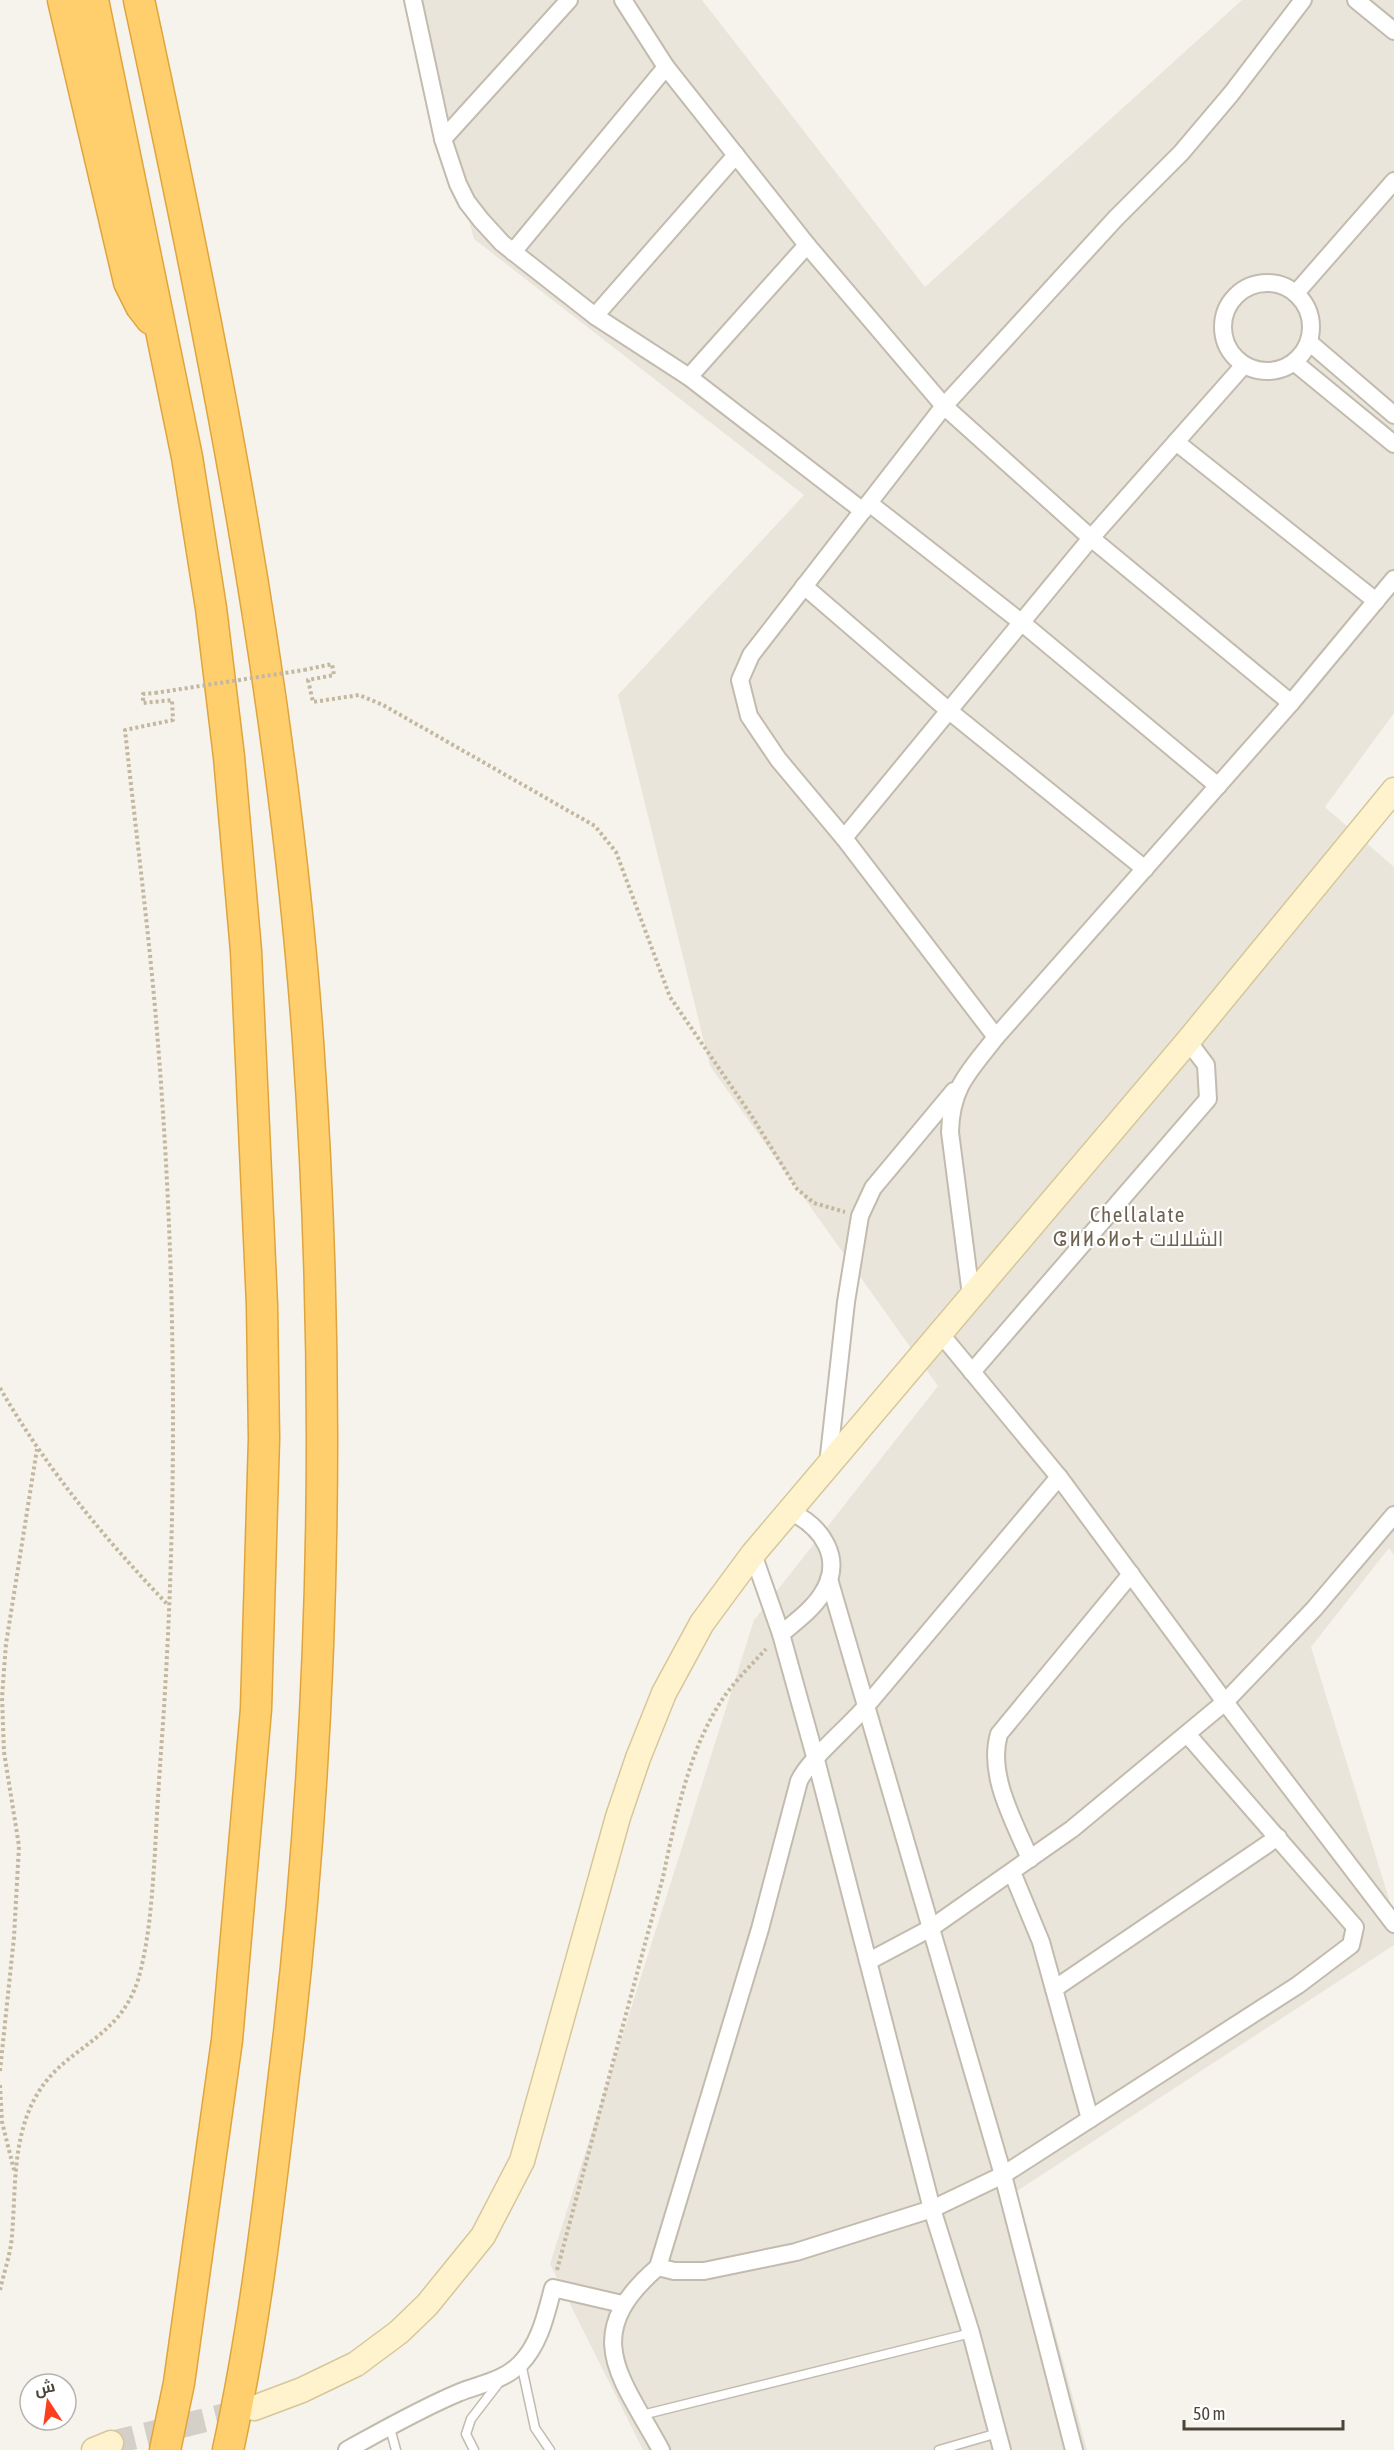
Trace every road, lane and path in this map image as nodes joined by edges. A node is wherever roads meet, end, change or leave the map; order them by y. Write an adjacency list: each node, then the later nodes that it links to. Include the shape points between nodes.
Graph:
1 (63, 0): 18 (highway, via 129,282 141,306)
2 (93, 0): 18 (highway)
3 (139, 0): 86 (highway, via 208,326 253,582 288,843 308,1040 318,1273 322,1480 315,1719 300,1936 260,2273)
4 (413, 0): 11 (street)
5 (569, 0): 11 (street)
6 (623, 0): 10 (street)
7 (1303, 0): 23 (street, via 1181,153)
8 (1356, 0): 9 (street)
9 (1394, 31)
10 (666, 67): 12 (street); 15 (street)
11 (443, 139): 15 (street, via 467,202)
12 (735, 155): 14 (street); 17 (street)
13 (1394, 181): 16 (street)
14 (807, 245): 22 (street); 23 (street)
15 (513, 252): 17 (street)
16 (1296, 293): 19 (street, via 1309,313); 21 (street, via 1277,283 1261,283 1246,287 1234,297 1225,310 1224,341)
17 (595, 316): 22 (street)
18 (159, 326): 85 (highway, via 187,457 229,757 247,963 264,1439 256,1709 227,2040 179,2383)
19 (1309, 342): 20 (street); 24 (street)
20 (1294, 362): 21 (street, via 1264,371); 26 (street)
21 (1244, 365): 25 (street)
22 (689, 377): 27 (street)
23 (944, 406): 27 (street); 28 (street)
24 (1394, 415)
25 (1176, 442): 28 (street); 31 (street)
26 (1394, 444)
27 (866, 507): 30 (street); 32 (street)
28 (1091, 538): 32 (street); 33 (street)
29 (1394, 579): 31 (street)
30 (804, 586): 34 (street); 37 (street, via 751,655 740,680 743,700 749,716 778,759)
31 (1376, 602): 33 (street)
32 (1021, 622): 34 (street); 35 (street)
33 (1291, 703): 35 (street)
34 (948, 710): 37 (street); 38 (street)
35 (1218, 786): 38 (street)
36 (1394, 790): 40 (street)
37 (844, 838): 39 (street)
38 (1144, 869): 39 (street)
39 (996, 1037): 41 (street)
40 (1188, 1041): 43 (street); 45 (street, via 1206,1065 1208,1099)
41 (957, 1088): 42 (street, via 873,1188); 43 (street, via 950,1132)
42 (860, 1216): 48 (street); 55 (path, bridge, via 814,1203 797,1189 670,997 616,852 595,826 383,705 359,695 313,702 308,680 334,675 332,664 143,694 143,703 172,700 173,720 125,730 158,1045 170,1245)
43 (971, 1295): 44 (street)
44 (940, 1333): 45 (street); 48 (street)
45 (972, 1372): 49 (street)
46 (0, 1388): 47 (path)
47 (37, 1449): 55 (path, via 96,1525); 68 (path, via 6,1644 2,1697 4,1752 19,1846)
48 (828, 1464): 50 (street)
49 (1059, 1477): 53 (street); 58 (street)
50 (789, 1511): 52 (street); 54 (street, via 804,1518 828,1544 832,1564)
51 (1393, 1518): 57 (street, via 1314,1610)
52 (753, 1554): 56 (street); 81 (street, via 702,1623 664,1694 638,1758 522,2161 483,2236 427,2305 399,2332 356,2364 302,2391)
53 (1131, 1574): 57 (street); 62 (street, via 999,1734 994,1751 997,1770)
54 (829, 1579): 56 (street, via 822,1594); 58 (street)
55 (169, 1606): 71 (path, via 151,1915 137,1981 122,2014 48,2079 36,2095)
56 (781, 1634): 60 (street); 75 (path, via 725,1695 691,1767)
57 (1225, 1702): 59 (street); 64 (street)
58 (866, 1707): 60 (street); 65 (street)
59 (1187, 1734): 61 (street); 62 (street)
60 (816, 1760): 66 (street); 74 (street, via 805,1767 798,1781 753,1952)
61 (1278, 1837): 67 (street); 70 (street, via 1355,1927 1351,1945 1298,1985)
62 (1030, 1859): 63 (street)
63 (1012, 1872): 65 (street); 67 (street, via 1034,1921)
64 (1394, 1924)
65 (931, 1928): 66 (street); 72 (street)
66 (869, 1961): 73 (street)
67 (1054, 1989): 70 (street)
68 (0, 2071)
69 (0, 2085): 71 (path, via 2,2122)
70 (1090, 2119): 72 (street)
71 (14, 2173): 76 (path, via 12,2238)
72 (1003, 2175): 73 (street); 94 (street)
73 (932, 2209): 74 (street, via 796,2252 704,2271); 78 (street)
74 (658, 2267): 77 (street)
75 (553, 2288): 77 (street); 79 (street, via 542,2328)
76 (0, 2290)
77 (622, 2304): 82 (street, via 614,2324 612,2346 617,2367)
78 (971, 2333): 82 (lane); 84 (street)
79 (521, 2363): 80 (street); 90 (lane, via 535,2428)
80 (503, 2377): 83 (street, via 459,2393); 89 (lane, via 471,2419 466,2434)
81 (254, 2408)
82 (642, 2415): 91 (street)
83 (390, 2428): 87 (street); 88 (lane)
84 (998, 2433): 92 (lane); 93 (street)
85 (165, 2450)
86 (228, 2450)
87 (347, 2450)
88 (396, 2450)
89 (474, 2450)
90 (550, 2450)
91 (661, 2450)
92 (939, 2450)
93 (1002, 2450)
94 (1074, 2450)

